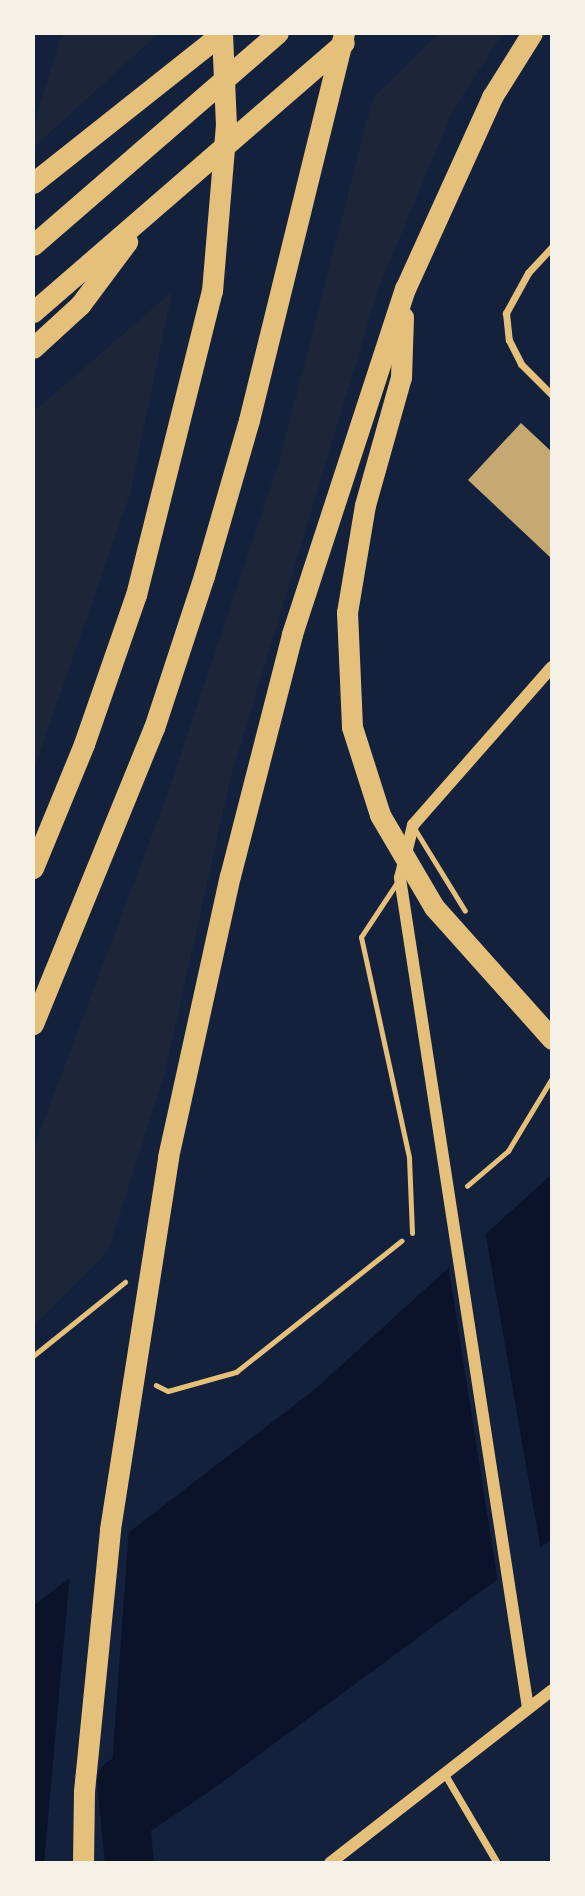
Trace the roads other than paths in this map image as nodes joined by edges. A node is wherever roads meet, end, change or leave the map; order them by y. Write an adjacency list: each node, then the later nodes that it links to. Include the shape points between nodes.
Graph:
1 (222, 33): 6 (highway); 16 (highway, via 226,125 212,291 136,595 84,744)
2 (278, 33): 8 (highway)
3 (344, 33): 19 (highway, via 248,420 154,728)
4 (356, 33): 7 (highway)
5 (532, 33): 10 (highway, via 492,97)
6 (33, 183)
7 (154, 207): 11 (highway); 12 (highway, via 80,305)
8 (33, 244)
9 (552, 247): 13 (street, via 528,273 506,313 509,340 521,364)
10 (405, 289): 20 (highway, via 401,377 365,505 346,612 352,727 380,815 434,907); 25 (highway, via 292,634 230,876 168,1157 110,1529 84,1791)
11 (33, 312)
12 (33, 348)
13 (552, 395)
14 (552, 667): 15 (street)
15 (413, 825): 17 (street); 18 (lane)
16 (33, 869)
17 (400, 878): 21 (lane, via 361,937 409,1158); 23 (street)
18 (465, 911)
19 (33, 1024)
20 (552, 1039)
21 (412, 1233)
22 (552, 1690): 23 (street)
23 (528, 1708): 24 (street)
24 (444, 1772): 26 (street); 27 (street)
25 (83, 1863)
26 (330, 1863)
27 (497, 1863)

